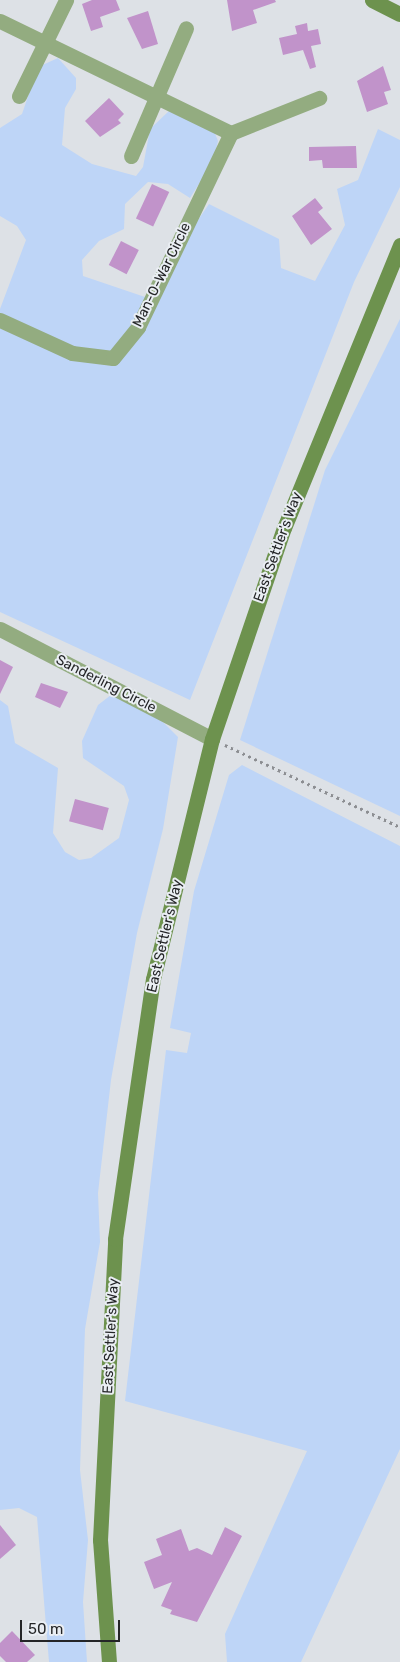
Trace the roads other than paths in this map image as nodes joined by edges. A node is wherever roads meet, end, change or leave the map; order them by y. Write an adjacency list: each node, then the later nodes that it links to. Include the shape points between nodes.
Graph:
1 (66, 0): 6 (street)
2 (372, 0): 3 (main road)
3 (400, 14)
4 (0, 21): 6 (street)
5 (186, 28): 8 (street)
6 (48, 43): 7 (street); 8 (street)
7 (19, 96)
8 (157, 98): 10 (street); 11 (street)
9 (319, 98): 10 (street)
10 (231, 133): 13 (street, Man-O-War Circle, via 138,327 113,358 72,352)
11 (131, 156)
12 (400, 245): 15 (main road, East Settler's Way, via 284,528)
13 (0, 320)
14 (0, 630): 15 (street, Sanderling Circle)
15 (212, 739): 16 (main road, East Settler's Way, via 154,979 116,1240 100,1540)
16 (108, 1662)

